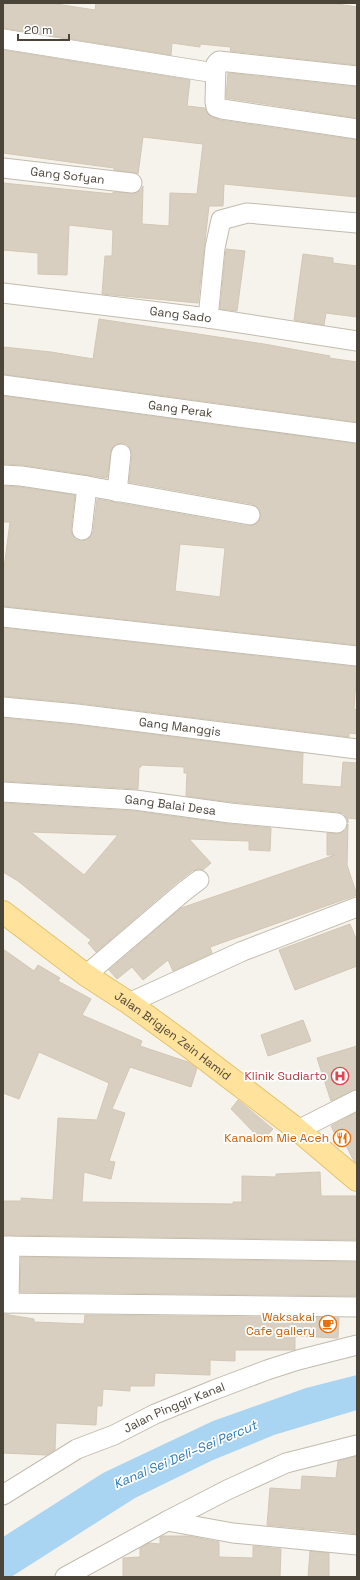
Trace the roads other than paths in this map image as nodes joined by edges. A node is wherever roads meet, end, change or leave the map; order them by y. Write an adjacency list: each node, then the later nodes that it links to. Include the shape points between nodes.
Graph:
1 (3, 39): 2 (street)
2 (215, 74): 3 (street, via 219,61); 4 (street, via 216,107)
3 (357, 76)
4 (357, 129)
5 (3, 168): 6 (street, Gang Sofyan)
6 (132, 183)
7 (357, 223): 9 (street, via 247,213 221,220 215,248)
8 (3, 292): 9 (street, Gang Sado)
9 (208, 318): 10 (street, Gang Sado)
10 (357, 340)
11 (3, 385): 12 (street, Gang Perak)
12 (357, 433)
13 (122, 454): 16 (street)
14 (3, 475): 15 (street)
15 (87, 486): 16 (street); 18 (street)
16 (117, 492): 17 (street)
17 (250, 514)
18 (82, 530)
19 (3, 617): 20 (street)
20 (357, 656)
21 (3, 707): 22 (street, Gang Manggis)
22 (357, 749)
23 (3, 792): 24 (street, Gang Balai Desa, via 135,800 230,813)
24 (337, 823)
25 (199, 880): 28 (street)
26 (357, 908): 29 (street, via 244,951)
27 (3, 912): 28 (main road, Jalan Brigjen Zein Hamid)
28 (86, 975): 29 (main road, Jalan Brigjen Zein Hamid)
29 (129, 1003): 31 (main road, Jalan Brigjen Zein Hamid)
30 (357, 1100): 31 (street)
31 (298, 1130): 32 (main road, Jalan Brigjen Zein Hamid)
32 (357, 1180)
33 (6, 1246): 34 (street); 35 (street)
34 (357, 1251)
35 (6, 1303): 36 (street)
36 (357, 1307)
37 (357, 1345): 39 (street, Jalan Pinggir Kanal, via 267,1370 155,1414 114,1435 77,1449)
38 (357, 1446): 40 (street, via 286,1463)
39 (3, 1495)
40 (167, 1521): 41 (street, via 233,1533); 42 (street)
41 (357, 1545)
42 (65, 1577)

